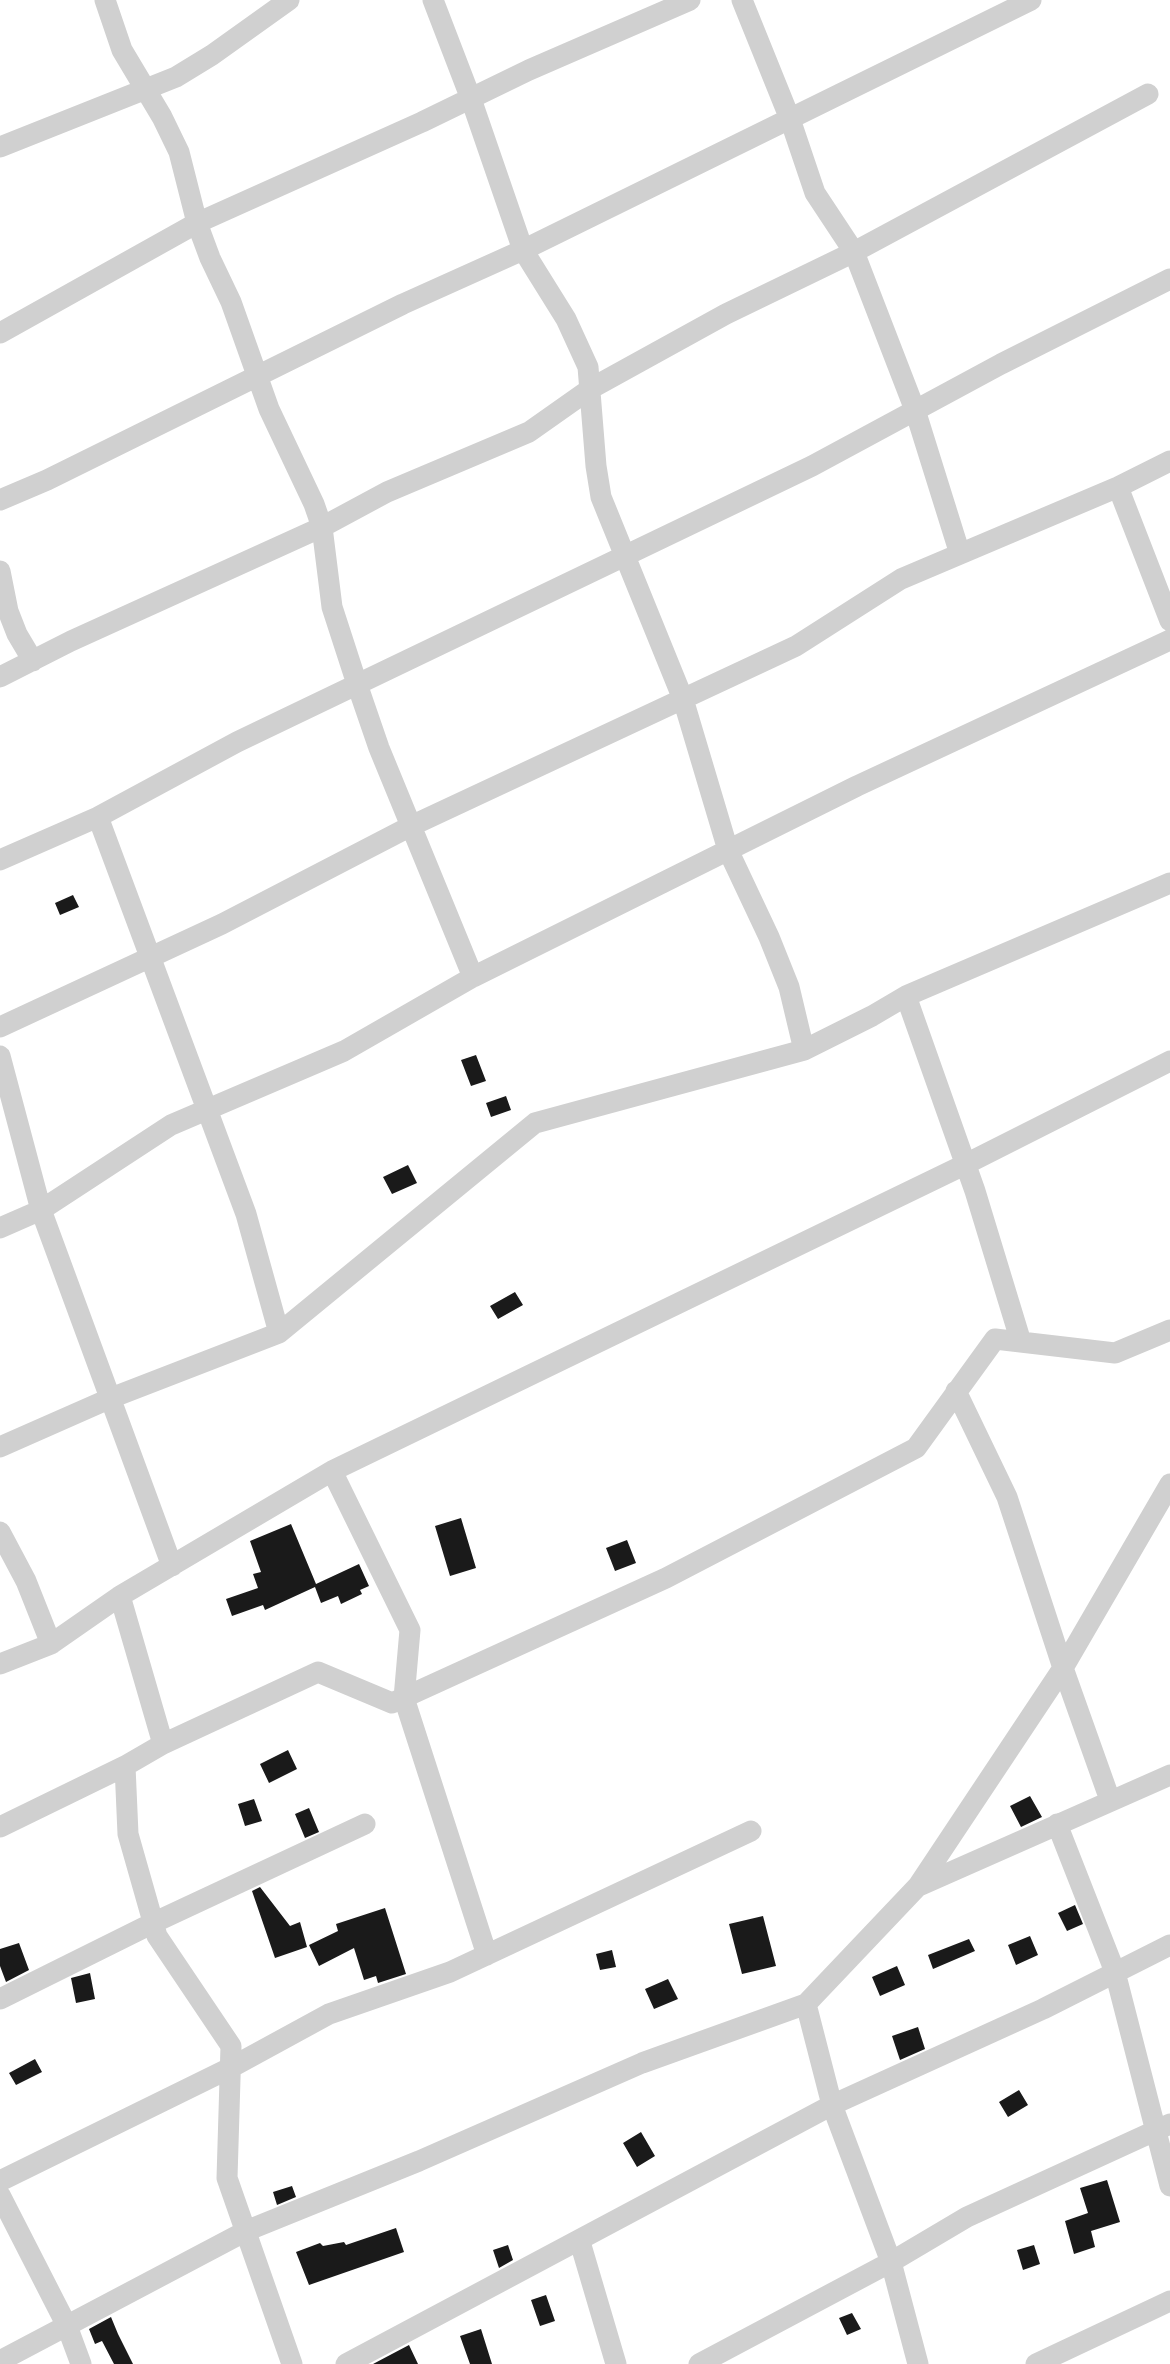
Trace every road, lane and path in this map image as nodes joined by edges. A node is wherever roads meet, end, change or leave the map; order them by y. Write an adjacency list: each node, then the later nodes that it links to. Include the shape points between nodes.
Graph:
1 (105, 0): 7 (street, via 122,50)
2 (289, 0): 7 (street, via 212,55)
3 (433, 0): 9 (street)
4 (690, 0): 9 (street)
5 (742, 0): 10 (street)
6 (1031, 0): 10 (street)
7 (145, 90): 11 (street); 12 (street, via 179,152)
8 (1148, 94): 14 (street)
9 (471, 99): 12 (street); 13 (street)
10 (790, 119): 13 (street); 14 (street, via 815,193)
11 (0, 147)
12 (197, 223): 16 (street); 17 (street, via 231,302)
13 (523, 250): 17 (street); 18 (street, via 580,345)
14 (854, 252): 18 (street, via 726,314); 19 (street)
15 (1170, 279): 19 (street)
16 (0, 333)
17 (256, 375): 22 (street); 23 (street)
18 (590, 389): 23 (street, via 529,432 387,492); 25 (street, via 601,497)
19 (915, 410): 24 (street); 25 (street, via 812,466)
20 (1170, 461): 21 (street)
21 (1118, 487): 24 (street); 27 (street)
22 (0, 500)
23 (322, 527): 29 (street); 31 (street, via 332,607)
24 (960, 554): 32 (street, via 901,579 807,640)
25 (626, 555): 31 (street); 32 (street)
26 (0, 571): 29 (street, via 8,611)
27 (1170, 621)
28 (1170, 640): 35 (street)
29 (33, 661): 30 (street)
30 (0, 677)
31 (357, 684): 33 (street, via 237,741); 34 (street)
32 (683, 699): 34 (street); 35 (street)
33 (98, 817): 36 (street); 38 (street)
34 (411, 826): 38 (street); 39 (street)
35 (728, 850): 39 (street); 42 (street, via 770,937 789,987)
36 (0, 860)
37 (1170, 883): 40 (street)
38 (150, 957): 41 (street); 45 (street)
39 (473, 977): 45 (street, via 344,1051)
40 (906, 996): 42 (street); 46 (street)
41 (0, 1027)
42 (804, 1050): 50 (street, via 535,1123)
43 (0, 1056): 47 (street)
44 (1170, 1061): 46 (street)
45 (207, 1110): 47 (street, via 171,1125); 50 (street, via 246,1214)
46 (966, 1164): 51 (street); 55 (street)
47 (41, 1210): 48 (street); 53 (street)
48 (0, 1228)
49 (1170, 1330): 51 (street, via 1115,1353)
50 (279, 1333): 53 (street)
51 (1021, 1342): 52 (street, via 995,1339)
52 (956, 1391): 62 (street, via 1007,1497); 63 (street, via 916,1448 666,1578)
53 (111, 1398): 54 (street); 58 (street)
54 (0, 1447)
55 (332, 1471): 58 (street); 63 (street, via 410,1630)
56 (1170, 1484): 62 (street)
57 (0, 1532): 60 (street, via 26,1581)
58 (172, 1566): 59 (street)
59 (120, 1596): 60 (street); 64 (street)
60 (51, 1644): 61 (street)
61 (0, 1664)
62 (1063, 1668): 67 (street); 72 (street)
63 (404, 1698): 64 (street, via 392,1703 318,1672); 75 (street)
64 (164, 1744): 65 (street)
65 (125, 1766): 70 (street); 73 (street, via 128,1834)
66 (1170, 1775): 67 (street)
67 (1110, 1800): 69 (street)
68 (365, 1824): 73 (street)
69 (1058, 1824): 72 (street); 76 (street)
70 (0, 1827)
71 (751, 1830): 75 (street)
72 (918, 1886): 78 (street)
73 (153, 1923): 77 (street); 79 (street, via 157,1936 231,2046)
74 (1170, 1945): 76 (street)
75 (487, 1954): 79 (street, via 450,1972 329,2014)
76 (1115, 1972): 80 (street); 81 (street)
77 (0, 1999)
78 (806, 2004): 80 (street); 85 (street, via 642,2063 419,2161)
79 (230, 2068): 82 (street); 85 (street, via 227,2178)
80 (832, 2105): 86 (street); 87 (street)
81 (1163, 2127): 83 (street); 87 (street, via 967,2217)
82 (0, 2181)
83 (1170, 2186)
84 (0, 2195): 89 (street)
85 (246, 2231): 89 (street); 92 (street)
86 (580, 2242): 93 (street); 94 (street)
87 (891, 2262): 95 (street); 96 (street)
88 (1170, 2301): 97 (street)
89 (67, 2326): 90 (street); 91 (street)
90 (0, 2361)
91 (81, 2364)
92 (292, 2364)
93 (346, 2364)
94 (616, 2364)
95 (699, 2364)
96 (918, 2364)
97 (1036, 2364)

